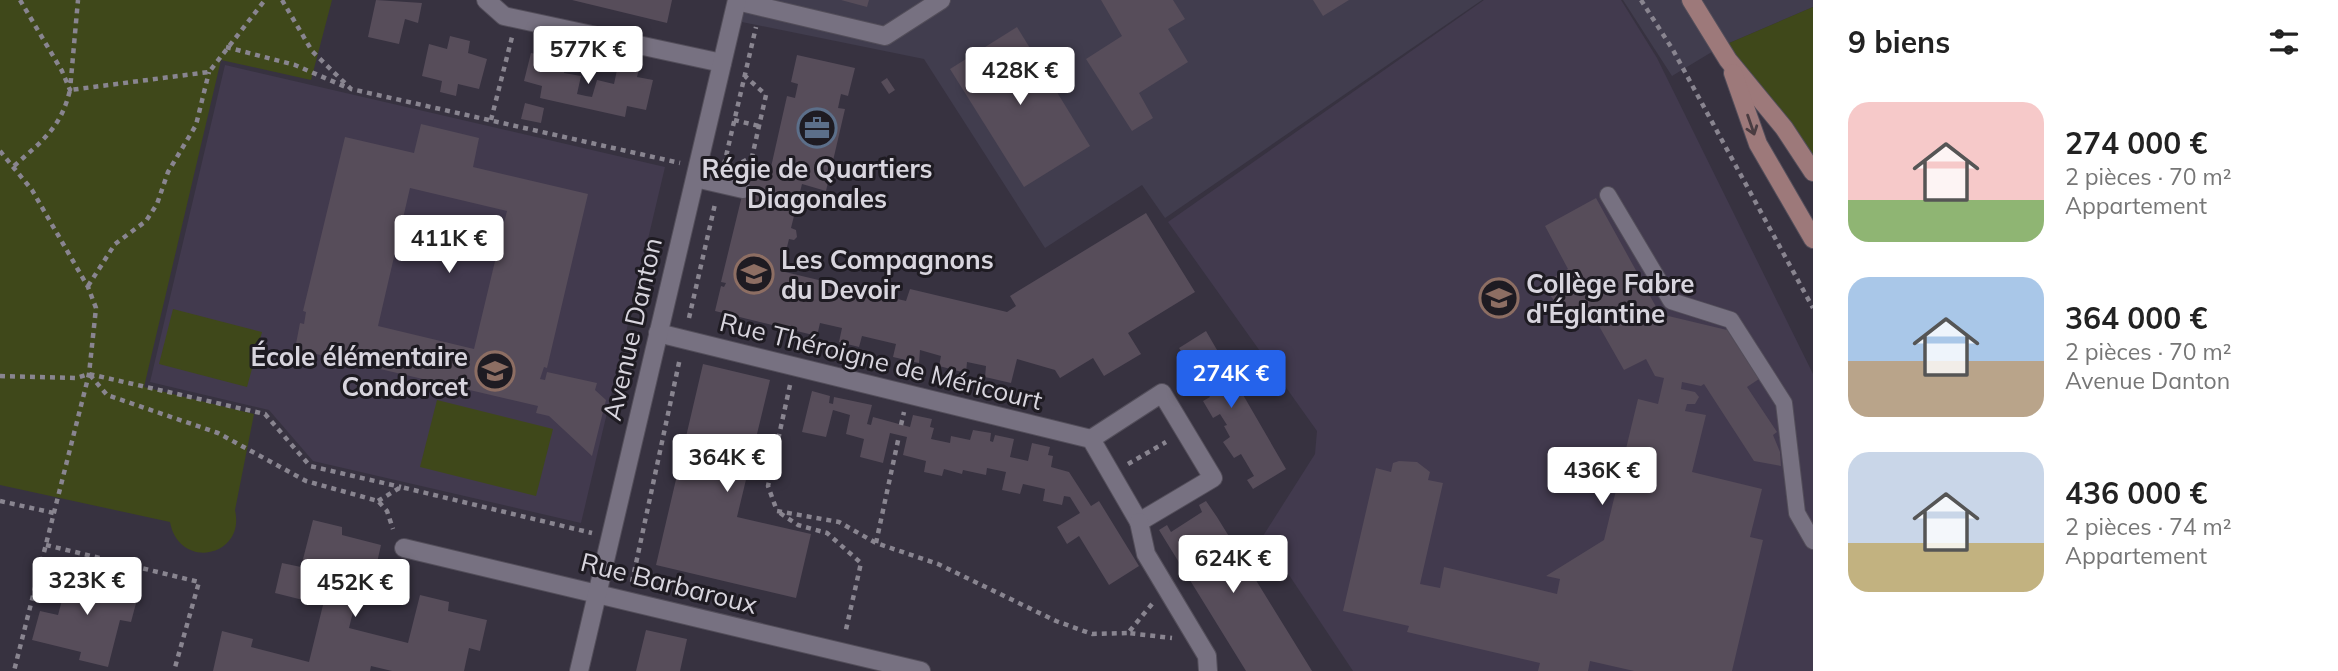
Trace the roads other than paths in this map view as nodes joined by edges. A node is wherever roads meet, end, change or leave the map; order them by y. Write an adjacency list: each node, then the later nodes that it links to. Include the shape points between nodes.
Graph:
1 (486, 0): 6 (street, via 504,16)
2 (941, 0): 4 (street, via 885,36)
3 (1691, 0): 5 (main road)
4 (737, 1): 6 (street, Avenue Danton)
5 (1728, 60): 7 (main road); 11 (main road, one-way to 11, via 1758,144)
6 (722, 63): 8 (street, Avenue Danton)
7 (1813, 172)
8 (696, 173): 9 (lane, via 721,178); 12 (street, Avenue Danton)
9 (743, 190)
10 (1608, 195): 15 (lane, via 1671,301 1731,320 1784,403 1797,513)
11 (1813, 239)
12 (658, 333): 13 (street, Rue Théroigne de Méricourt); 17 (street, Avenue Danton)
13 (1091, 439): 14 (street); 14 (street, via 1162,393 1213,478)
14 (1139, 522): 20 (street, via 1146,554 1207,656)
15 (1813, 541)
16 (404, 548): 17 (street, Rue Barbaroux)
17 (597, 592): 18 (street, Avenue Danton); 19 (street, Rue Barbaroux)
18 (579, 671)
19 (921, 671)
20 (1208, 671)

